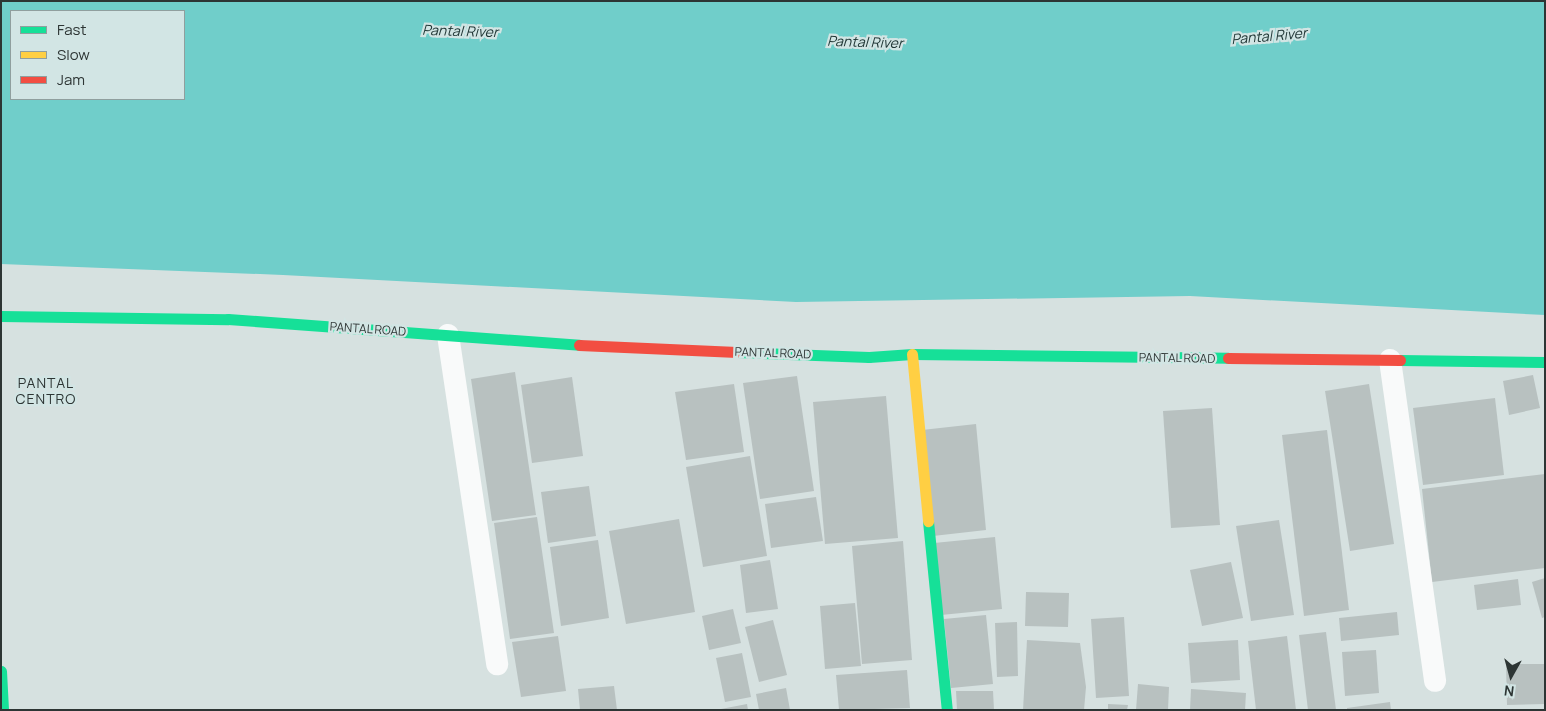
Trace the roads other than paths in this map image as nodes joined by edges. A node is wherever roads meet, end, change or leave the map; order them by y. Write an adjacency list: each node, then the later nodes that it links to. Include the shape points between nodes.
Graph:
1 (1, 316): 2 (street, PANTAL ROAD, via 228,319)
2 (448, 335): 3 (street, PANTAL ROAD, via 577,345 830,356); 6 (lane)
3 (912, 354): 4 (street, PANTAL ROAD); 10 (street)
4 (1390, 360): 5 (street, PANTAL ROAD); 8 (lane)
5 (1545, 362)
6 (497, 664)
7 (1, 671): 9 (street)
8 (1435, 680)
9 (3, 710)
10 (947, 710)

